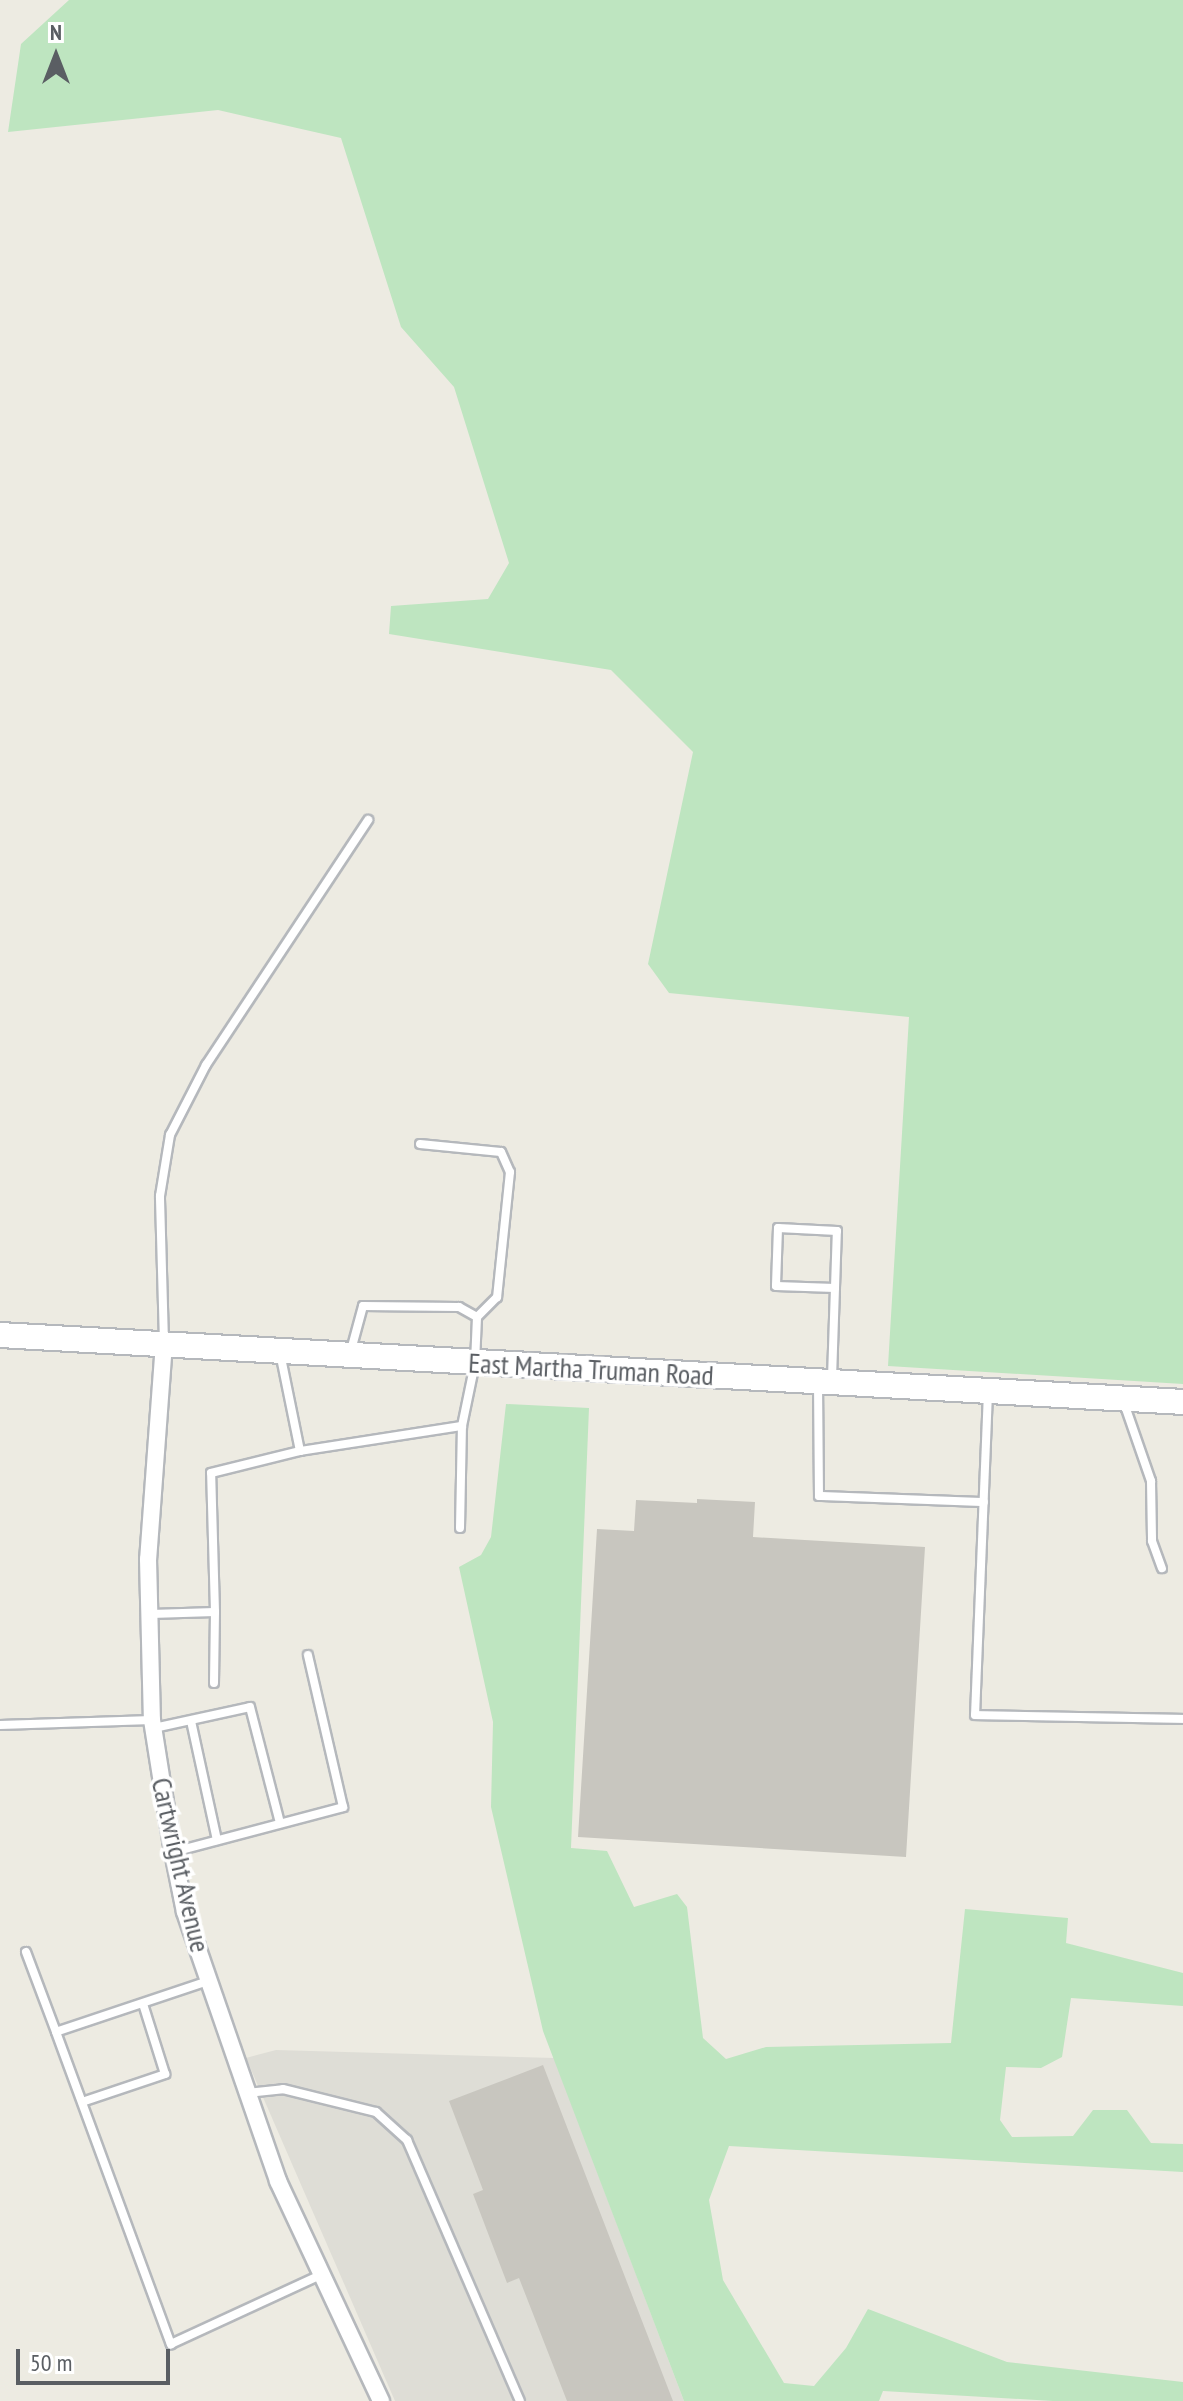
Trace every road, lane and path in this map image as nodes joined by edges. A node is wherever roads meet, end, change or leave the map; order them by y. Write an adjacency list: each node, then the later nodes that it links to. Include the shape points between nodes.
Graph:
1 (368, 820): 6 (lane, via 206,1065 170,1135 160,1196)
2 (420, 1144): 4 (lane, via 501,1152 510,1172 497,1297)
3 (835, 1288): 3 (lane, via 837,1231 778,1228 776,1286); 10 (lane)
4 (477, 1317): 8 (lane, via 459,1307 363,1306); 9 (lane)
5 (0, 1335): 6 (main road, East Martha Truman Road)
6 (164, 1343): 7 (main road, East Martha Truman Road); 20 (street, Cartwright Avenue, via 148,1559)
7 (279, 1350): 8 (main road, East Martha Truman Road); 15 (lane)
8 (350, 1355): 9 (main road, East Martha Truman Road)
9 (475, 1363): 10 (main road, East Martha Truman Road); 14 (lane)
10 (825, 1382): 11 (main road, East Martha Truman Road); 16 (lane, via 819,1496)
11 (988, 1391): 12 (main road, East Martha Truman Road); 16 (lane)
12 (1123, 1399): 13 (main road, East Martha Truman Road); 18 (lane, via 1151,1481 1152,1541)
13 (1183, 1402)
14 (462, 1426): 15 (lane); 17 (lane)
15 (300, 1451): 19 (lane, via 211,1473)
16 (984, 1502): 23 (lane, via 975,1715)
17 (460, 1528)
18 (1162, 1568)
19 (215, 1612): 20 (lane); 22 (lane)
20 (151, 1614): 25 (street, Cartwright Avenue)
21 (308, 1655): 27 (lane, via 343,1807)
22 (214, 1683)
23 (1183, 1719)
24 (191, 1721): 25 (lane); 27 (lane, via 250,1707); 28 (lane)
25 (153, 1724): 26 (lane); 29 (street, Cartwright Avenue)
26 (0, 1725)
27 (280, 1823): 28 (lane)
28 (217, 1840): 29 (lane)
29 (173, 1852): 31 (street, Cartwright Avenue)
30 (26, 1952): 33 (lane)
31 (208, 1981): 32 (lane); 34 (street, Cartwright Avenue)
32 (143, 2004): 33 (lane); 35 (lane, via 165,2074)
33 (56, 2032): 35 (lane)
34 (246, 2093): 36 (street, Cartwright Avenue); 38 (lane, via 283,2089 376,2112 407,2140)
35 (82, 2102): 36 (lane, via 171,2344)
36 (320, 2275): 37 (street, Cartwright Avenue)
37 (381, 2401)
38 (520, 2401)

